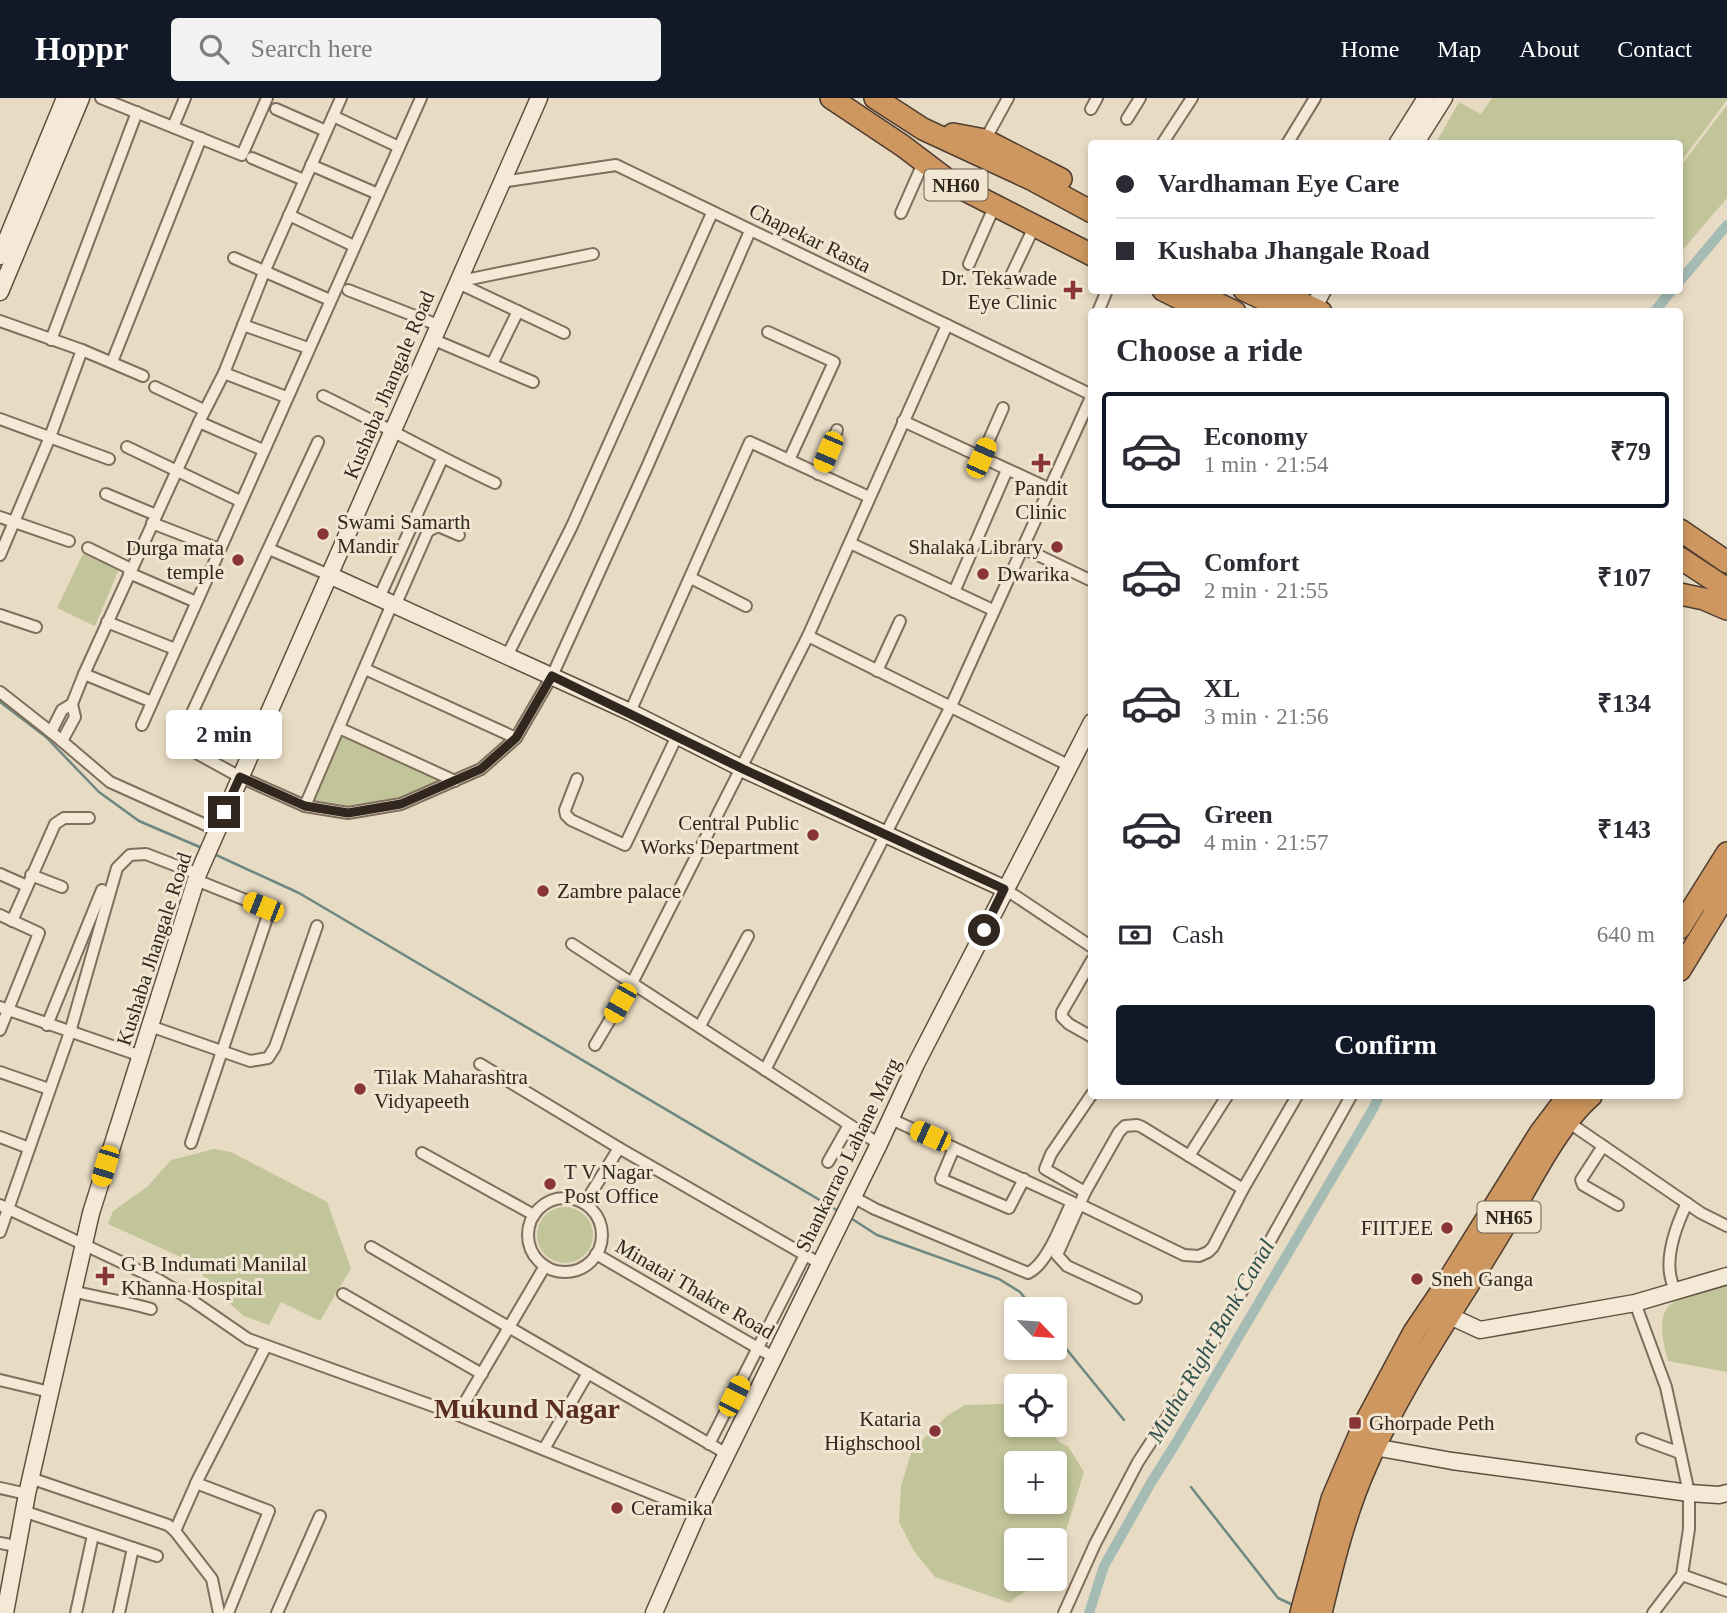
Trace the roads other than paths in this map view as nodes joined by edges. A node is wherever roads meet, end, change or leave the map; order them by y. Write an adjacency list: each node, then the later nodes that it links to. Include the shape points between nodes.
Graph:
1 (65, 98): 53 (street)
2 (81, 98): 53 (street)
3 (101, 98): 20 (street)
4 (186, 98): 23 (street)
5 (267, 98): 26 (street, via 242,155)
6 (341, 98): 21 (street)
7 (421, 98): 33 (street)
8 (538, 98): 38 (street, Kushaba Jhangale Road)
9 (831, 98): 32 (highway, NH60)
10 (1008, 98): 27 (street)
11 (1097, 98): 19 (street)
12 (1140, 98): 22 (street)
13 (1192, 98): 28 (street)
14 (1315, 98): 29 (street)
15 (1426, 98): 30 (street)
16 (1444, 98): 31 (street)
17 (883, 101): 24 (highway, NH60)
18 (276, 109): 25 (street)
19 (1091, 109)
20 (137, 113): 23 (street); 75 (street)
21 (333, 116): 25 (street); 33 (street)
22 (1127, 119)
23 (173, 127): 26 (street)
24 (923, 130): 27 (highway); 42 (highway, NH60)
25 (326, 131): 36 (street)
26 (201, 138): 78 (street)
27 (985, 139): 40 (highway)
28 (1165, 140)
29 (1289, 140)
30 (1400, 140)
31 (1418, 140)
32 (904, 146): 35 (highway, NH60); 48 (highway)
33 (399, 147): 39 (street)
34 (252, 158): 37 (street)
35 (924, 161): 41 (highway, NH60, via 954,184); 44 (street)
36 (310, 165): 37 (street); 39 (street)
37 (304, 180): 45 (street)
38 (501, 182): 43 (street, Chapekar Rasta, via 616,165); 56 (street, Kushaba Jhangale Road)
39 (378, 194): 49 (street)
40 (1088, 195)
41 (996, 205): 46 (highway, NH60); 54 (street)
42 (1088, 210)
43 (712, 213): 47 (street, Chapekar Rasta); 147 (street, via 572,526)
44 (901, 213)
45 (289, 215): 49 (street); 55 (street)
46 (1035, 225): 50 (highway, NH60); 57 (street)
47 (750, 231): 71 (street, Chapekar Rasta); 151 (street)
48 (1088, 237)
49 (354, 246): 64 (street)
50 (1088, 253)
51 (593, 254): 56 (street)
52 (234, 258): 55 (street)
53 (4, 262): 59 (street)
54 (969, 264)
55 (265, 270): 64 (street); 70 (street)
56 (456, 282): 68 (street); 72 (street, Kushaba Jhangale Road)
57 (1008, 282)
58 (348, 290): 72 (street)
59 (0, 292)
60 (1171, 294): 66 (highway)
61 (1199, 294): 67 (highway)
62 (1262, 294): 65 (highway)
63 (1284, 294): 65 (highway)
64 (330, 300): 76 (street)
65 (1307, 304)
66 (1199, 308)
67 (1227, 308)
68 (518, 311): 74 (street); 79 (street)
69 (0, 321): 75 (street)
70 (243, 325): 76 (street); 80 (street)
71 (947, 325): 84 (street, Chapekar Rasta); 91 (street)
72 (435, 332): 79 (street); 93 (street, Kushaba Jhangale Road)
73 (768, 332): 102 (street, via 834,362)
74 (564, 333)
75 (51, 340): 77 (street)
76 (308, 348): 86 (street)
77 (82, 350): 78 (street); 95 (street)
78 (111, 362): 81 (street)
79 (492, 365): 82 (street)
80 (224, 373): 86 (street); 89 (street)
81 (143, 376)
82 (533, 382)
83 (155, 387): 89 (street)
84 (1088, 393)
85 (323, 396): 93 (street)
86 (286, 397): 98 (street)
87 (1088, 403): 107 (street)
88 (1003, 408): 100 (street)
89 (204, 410): 92 (street)
90 (0, 419): 95 (street)
91 (903, 421): 100 (street); 109 (street)
92 (199, 422): 98 (street); 104 (street)
93 (392, 429): 101 (street); 127 (street, Kushaba Jhangale Road)
94 (837, 430): 105 (street)
95 (50, 437): 99 (street); 113 (street)
96 (318, 442): 122 (street)
97 (127, 447): 104 (street)
98 (262, 450): 110 (street)
99 (109, 458)
100 (981, 458): 103 (street)
101 (442, 459): 106 (street); 137 (street)
102 (789, 460): 105 (street); 128 (street, via 750,442)
103 (1007, 470): 107 (street); 133 (street)
104 (176, 471): 110 (street); 112 (street)
105 (818, 474): 109 (street)
106 (495, 484)
107 (1048, 488): 118 (street)
108 (106, 494): 112 (street)
109 (869, 498): 117 (street)
110 (240, 501): 121 (street)
111 (0, 517): 113 (street)
112 (154, 519): 121 (street); 126 (street)
113 (13, 521): 116 (street); 123 (street)
114 (1683, 532): 125 (highway)
115 (460, 536): 137 (street, via 436,526 428,531)
116 (69, 541)
117 (850, 543): 133 (street); 145 (street)
118 (1021, 547): 130 (street); 140 (street)
119 (88, 548): 126 (street)
120 (1683, 548): 129 (highway)
121 (219, 549): 136 (street)
122 (269, 549): 127 (street); 166 (street, via 178,743)
123 (0, 555)
124 (1683, 560): 132 (highway)
125 (1727, 562)
126 (130, 571): 136 (street); 143 (street)
127 (329, 575): 137 (street); 166 (street, Kushaba Jhangale Road)
128 (691, 578): 138 (street); 156 (street)
129 (1727, 578)
130 (1088, 579)
131 (1683, 582): 135 (highway)
132 (1727, 589)
133 (954, 592): 140 (street)
134 (1683, 595): 135 (highway)
135 (1703, 599): 139 (highway)
136 (196, 602): 146 (street)
137 (389, 603): 147 (street); 148 (street)
138 (746, 606)
139 (1727, 609)
140 (993, 610): 155 (street)
141 (0, 615): 144 (street)
142 (900, 621): 149 (street)
143 (107, 622): 146 (street); 150 (street)
144 (36, 628)
145 (808, 636): 149 (street); 165 (street)
146 (175, 649): 153 (street)
147 (508, 656): 151 (street)
148 (365, 669): 158 (street); 162 (street)
149 (877, 671): 155 (street)
150 (84, 674): 153 (street); 154 (street)
151 (552, 676): 156 (street); 162 (street)
152 (0, 692): 160 (street)
153 (152, 702): 157 (street)
154 (72, 704): 160 (street, via 62,710); 163 (street, via 75,717)
155 (951, 706): 164 (street); 172 (street)
156 (630, 712): 161 (street)
157 (142, 725)
158 (339, 728): 168 (street); 169 (street)
159 (1088, 730): 164 (street, Shankarrao Lahane Marg)
160 (51, 732): 163 (street)
161 (677, 736): 165 (street); 167 (street, via 625,845 566,815)
162 (516, 738): 168 (street, via 481,769)
163 (62, 741): 171 (street, via 110,782)
164 (1070, 766): 179 (street, Shankarrao Lahane Marg)
165 (743, 769): 172 (street); 193 (street)
166 (240, 777): 169 (street); 171 (street, Kushaba Jhangale Road)
167 (577, 779)
168 (456, 781): 169 (street, via 401,804 348,813)
169 (305, 806)
170 (89, 818): 177 (street, via 59,820)
171 (215, 834): 176 (street, Kushaba Jhangale Road)
172 (886, 834): 179 (street); 206 (street)
173 (1727, 853): 185 (highway)
174 (1727, 872): 188 (highway)
175 (0, 874): 177 (street)
176 (199, 874): 197 (street, Kushaba Jhangale Road); 200 (street, via 146,854 130,855 117,868); 203 (street, via 263,907 268,915)
177 (29, 880): 178 (street); 184 (street)
178 (62, 887)
179 (1004, 889): 190 (street); 215 (street, Shankarrao Lahane Marg)
180 (102, 890): 196 (street)
181 (1727, 892): 191 (highway)
182 (0, 915): 184 (street)
183 (1727, 916): 194 (highway)
184 (12, 921): 195 (street, via 39,933)
185 (1683, 923)
186 (317, 926): 203 (street, via 268,1058 250,1061)
187 (748, 936): 198 (street)
188 (1683, 942)
189 (572, 943): 193 (street)
190 (1088, 944)
191 (1683, 965)
192 (1088, 969): 201 (street, via 1062,1012 1069,1024)
193 (633, 981): 198 (street); 202 (street)
194 (1683, 982)
195 (4, 1009): 196 (street); 199 (street)
196 (47, 1025): 200 (street)
197 (150, 1026): 203 (street); 204 (street, Kushaba Jhangale Road)
198 (700, 1026): 206 (street)
199 (0, 1030)
200 (70, 1032): 204 (street); 208 (street)
201 (1088, 1035)
202 (595, 1045)
203 (222, 1052): 219 (street)
204 (141, 1056): 240 (street, Kushaba Jhangale Road)
205 (480, 1064): 222 (street)
206 (765, 1070): 217 (street)
207 (0, 1072): 208 (street)
208 (50, 1089): 224 (street)
209 (1089, 1099): 230 (street, via 1045,1169)
210 (1225, 1099): 226 (street)
211 (1295, 1099): 229 (street)
212 (1349, 1099): 291 (street, via 1198,1370 1138,1462)
213 (1581, 1099): 216 (highway, NH65)
214 (1581, 1099): 252 (highway, NH65, via 1540,1133)
215 (891, 1119): 220 (street, Shankarrao Lahane Marg); 223 (street)
216 (1568, 1122): 221 (street); 252 (highway, NH65)
217 (849, 1125): 220 (street); 227 (street)
218 (0, 1137): 224 (street)
219 (191, 1143)
220 (879, 1144): 231 (street, Shankarrao Lahane Marg)
221 (1603, 1146): 233 (street); 235 (street, via 1581,1180)
222 (619, 1147): 232 (street); 243 (street)
223 (954, 1147): 228 (street); 228 (street, via 940,1179 1009,1208)
224 (29, 1148): 236 (street)
225 (422, 1153): 237 (street)
226 (1189, 1156): 229 (street); 230 (street, via 1137,1125 1125,1126)
227 (828, 1162)
228 (1024, 1179): 231 (street, via 1072,1202 1047,1252 1028,1273)
229 (1243, 1189): 234 (street, via 1213,1247 1191,1256)
230 (1085, 1192): 234 (street)
231 (853, 1197): 243 (street, Shankarrao Lahane Marg)
232 (585, 1203): 237 (street, via 557,1199); 242 (street, via 601,1227)
233 (1688, 1203): 238 (street); 247 (street, via 1671,1253 1669,1272)
234 (1079, 1204): 249 (street, via 1058,1249 1060,1259)
235 (1618, 1205)
236 (4, 1207): 239 (street); 240 (street)
237 (534, 1215): 244 (street, via 529,1243)
238 (1727, 1227)
239 (0, 1232)
240 (83, 1243): 246 (street, Kushaba Jhangale Road); 254 (street, via 159,1280)
241 (371, 1247): 253 (street)
242 (596, 1254): 244 (street, via 573,1271); 255 (street, Minatai Thakre Road)
243 (812, 1259): 255 (street); 256 (street, Shankarrao Lahane Marg)
244 (545, 1266): 253 (street)
245 (1727, 1276): 247 (street)
246 (72, 1291): 251 (street); 260 (street, Kushaba Jhangale Road)
247 (1676, 1291): 250 (street)
248 (343, 1294): 258 (street)
249 (1136, 1298)
250 (1635, 1303): 252 (street, via 1480,1330); 266 (street, via 1666,1387)
251 (150, 1309)
252 (1440, 1312): 264 (highway, NH65); 283 (highway, NH65, via 1414,1332 1348,1458 1332,1499)
253 (510, 1327): 257 (street); 258 (street)
254 (266, 1346): 265 (street); 268 (street)
255 (758, 1348): 256 (street, Minatai Thakre Road); 263 (street)
256 (775, 1357): 267 (street, Shankarrao Lahane Marg)
257 (588, 1373): 263 (street); 265 (street)
258 (482, 1374): 261 (street)
259 (0, 1380): 260 (street)
260 (50, 1392): 269 (street, Kushaba Jhangale Road)
261 (465, 1402)
262 (1642, 1439): 266 (street)
263 (709, 1444): 267 (street)
264 (1374, 1447): 271 (street); 283 (highway, NH65)
265 (544, 1449): 274 (street)
266 (1680, 1453): 271 (street)
267 (727, 1454): 274 (street, Shankarrao Lahane Marg)
268 (196, 1483): 276 (street); 288 (street, via 269,1511)
269 (28, 1486): 270 (street); 273 (street, Kushaba Jhangale Road); 276 (street, via 168,1525)
270 (0, 1488)
271 (1689, 1493): 272 (street); 281 (street)
272 (1727, 1493)
273 (23, 1511): 277 (street); 278 (street, Kushaba Jhangale Road)
274 (698, 1512): 290 (street, Shankarrao Lahane Marg)
275 (320, 1516): 289 (street)
276 (175, 1531): 287 (street, via 212,1579)
277 (93, 1535): 279 (street); 285 (street)
278 (8, 1545): 284 (street, Kushaba Jhangale Road)
279 (132, 1548): 280 (street); 286 (street)
280 (157, 1556)
281 (1682, 1575): 282 (street); 292 (street)
282 (1727, 1591)
283 (1313, 1605)
284 (5, 1613)
285 (76, 1613)
286 (119, 1613)
287 (219, 1613)
288 (228, 1613)
289 (277, 1613)
290 (654, 1613)
291 (1064, 1613)
292 (1653, 1613)

